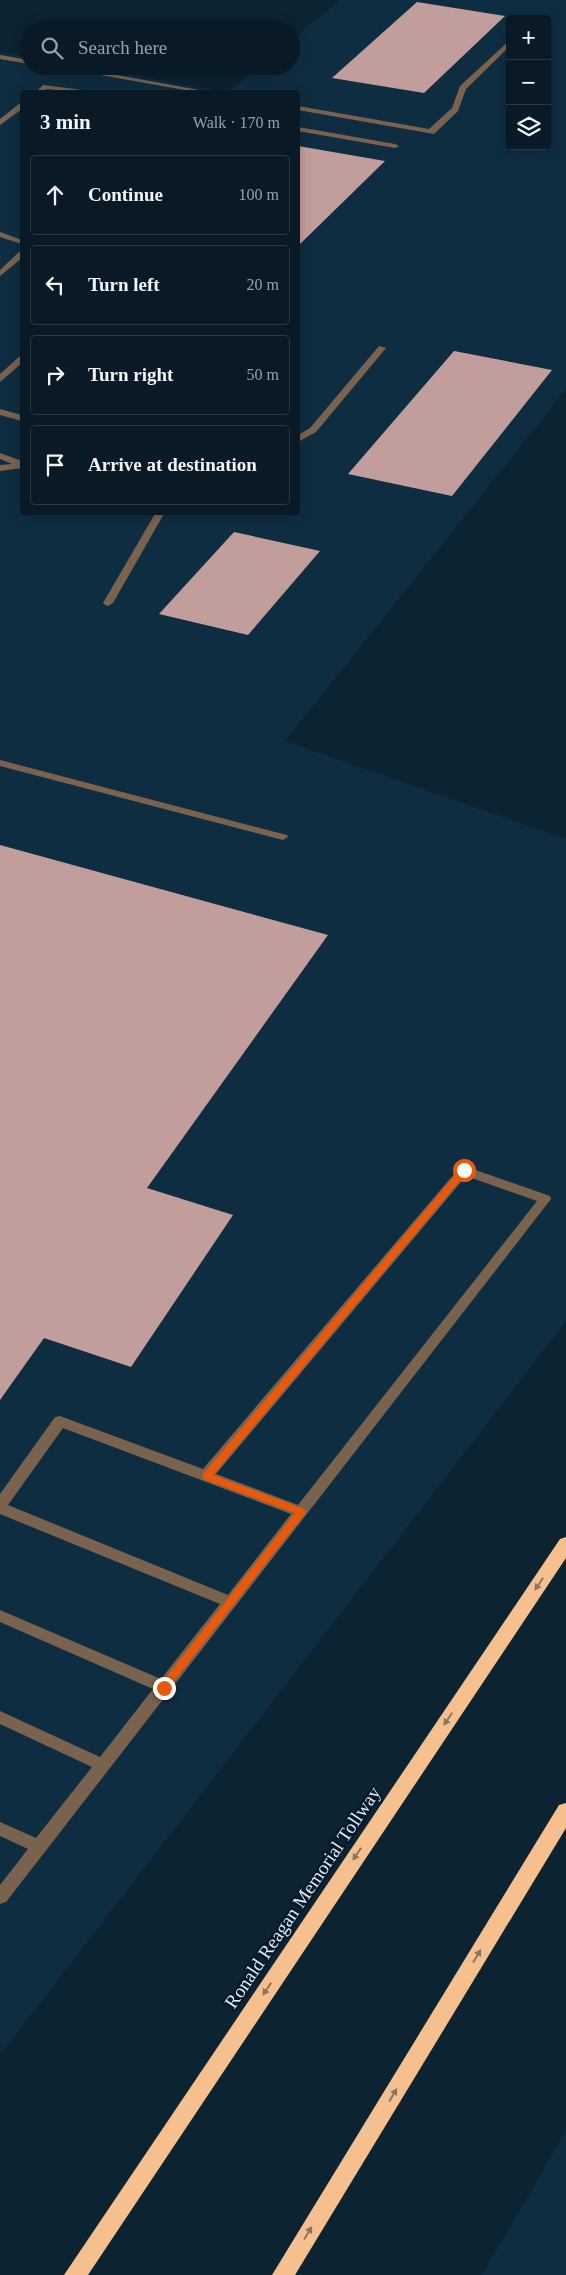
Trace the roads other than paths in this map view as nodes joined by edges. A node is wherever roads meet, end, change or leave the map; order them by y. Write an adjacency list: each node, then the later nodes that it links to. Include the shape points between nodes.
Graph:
1 (506, 46): 11 (street, via 463,88 455,110 431,132)
2 (0, 57): 3 (street)
3 (20, 60)
4 (104, 75): 5 (street)
5 (173, 87): 8 (street); 9 (street)
6 (42, 90): 7 (street, via 46,87)
7 (68, 90)
8 (169, 90)
9 (193, 90)
10 (20, 108): 12 (street)
11 (300, 108)
12 (0, 123)
13 (300, 129): 14 (street)
14 (395, 146)
15 (0, 234): 16 (street)
16 (20, 242)
17 (20, 256): 18 (street)
18 (0, 274)
19 (382, 348): 24 (street, via 313,430)
20 (20, 361): 21 (street)
21 (0, 379)
22 (0, 412): 23 (street)
23 (20, 417)
24 (300, 438)
25 (0, 456): 26 (street)
26 (20, 464)
27 (20, 465): 28 (street)
28 (0, 468)
29 (159, 515): 30 (street)
30 (108, 603)
31 (0, 764): 32 (street)
32 (283, 837)
33 (206, 1476): 34 (street, via 60,1421); 35 (street); 35 (street, via 464,1170 545,1199)
34 (0, 1507): 37 (street)
35 (301, 1512): 37 (street)
36 (566, 1544): 46 (highway, Ronald Reagan Memorial Tollway, one-way to 46)
37 (230, 1602): 39 (street)
38 (0, 1616): 39 (street)
39 (164, 1688): 41 (street)
40 (0, 1717): 41 (street)
41 (103, 1765): 44 (street)
42 (566, 1811): 47 (highway, one-way to 42)
43 (0, 1829): 44 (street)
44 (39, 1847): 45 (street)
45 (0, 1897)
46 (75, 2275)
47 (283, 2275)

